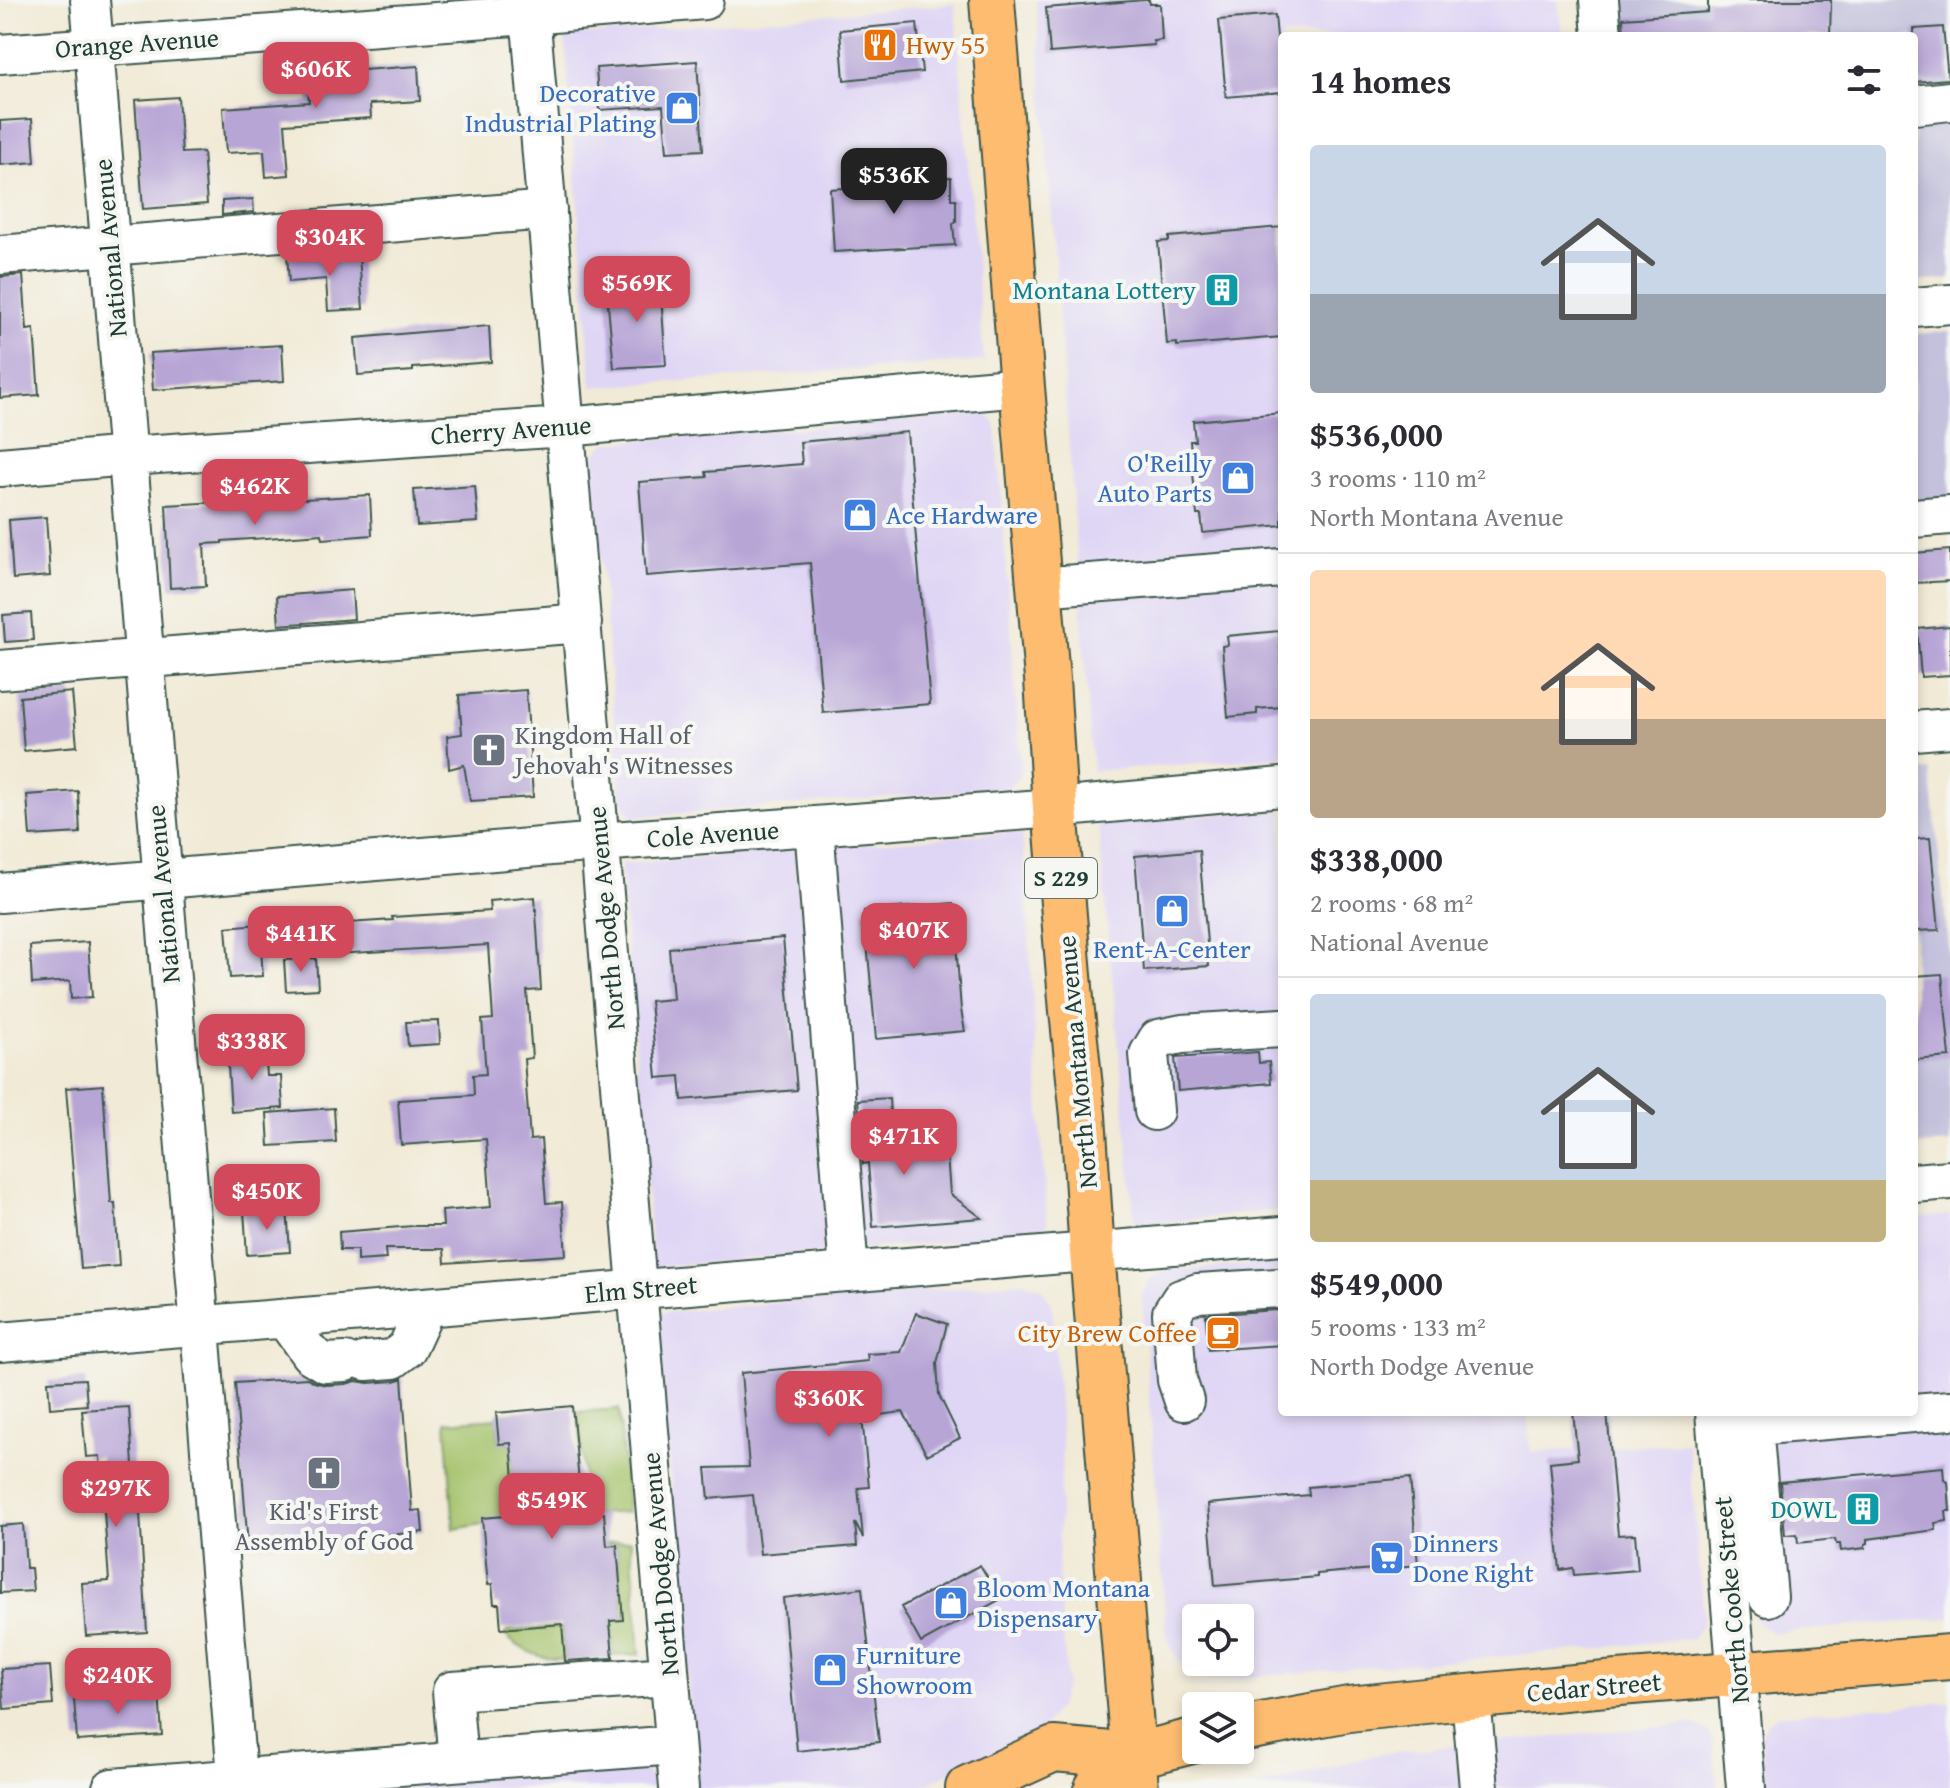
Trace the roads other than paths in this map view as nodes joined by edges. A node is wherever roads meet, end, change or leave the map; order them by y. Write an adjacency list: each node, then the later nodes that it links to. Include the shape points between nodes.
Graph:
1 (90, 0): 7 (street, National Avenue)
2 (704, 0): 5 (street, Orange Avenue)
3 (992, 0): 16 (main road, North Montana Avenue / S 229)
4 (1599, 0): 6 (street)
5 (530, 8): 7 (street, Orange Avenue); 11 (street, North Dodge Avenue)
6 (1602, 32)
7 (94, 46): 8 (street, Orange Avenue); 12 (street, National Avenue)
8 (0, 54)
9 (1950, 101): 10 (street)
10 (1918, 105)
11 (547, 210): 12 (street); 17 (street, North Dodge Avenue)
12 (110, 246): 13 (street); 18 (street, National Avenue)
13 (0, 255)
14 (1950, 304): 15 (street)
15 (1918, 307)
16 (1022, 387): 17 (street, Cherry Avenue); 23 (main road, North Montana Avenue / S 229)
17 (565, 427): 18 (street, Cherry Avenue); 24 (street, North Dodge Avenue)
18 (128, 456): 19 (street, Cherry Avenue); 25 (street, National Avenue)
19 (0, 467)
20 (1950, 515): 21 (street)
21 (1918, 518)
22 (1278, 568): 23 (street)
23 (1039, 587): 30 (main road, North Montana Avenue / S 229)
24 (582, 623): 25 (street); 32 (street, North Dodge Avenue)
25 (145, 658): 26 (street); 33 (street, National Avenue)
26 (0, 670)
27 (1950, 728): 28 (street)
28 (1918, 731)
29 (1278, 787): 30 (street, Cole Avenue)
30 (1055, 808): 31 (street, Cole Avenue); 40 (main road, North Montana Avenue / S 229)
31 (814, 826): 32 (street, Cole Avenue); 41 (street)
32 (599, 842): 33 (street, Cole Avenue); 43 (street, North Dodge Avenue)
33 (162, 879): 34 (street, Cole Avenue); 46 (street, National Avenue)
34 (0, 893)
35 (1278, 1028): 36 (street, via 1158,1039 1149,1054)
36 (1154, 1111)
37 (1950, 1180): 38 (street)
38 (1918, 1183)
39 (1278, 1236): 40 (street, Elm Street)
40 (1092, 1252): 41 (street, Elm Street); 62 (main road, North Montana Avenue / S 229)
41 (849, 1272): 43 (street, Elm Street)
42 (1278, 1288): 48 (street, via 1198,1293 1181,1299 1172,1313 1177,1380)
43 (637, 1289): 44 (street, Elm Street); 56 (street, North Dodge Avenue)
44 (426, 1307): 45 (street, Elm Street); 45 (street, via 407,1348 393,1359 325,1363 310,1354)
45 (285, 1319): 46 (street, Elm Street)
46 (199, 1325): 47 (street, Elm Street); 63 (street, National Avenue)
47 (0, 1342)
48 (1184, 1401)
49 (1950, 1410): 50 (street)
50 (1918, 1412)
51 (1839, 1416): 52 (street)
52 (1728, 1422): 53 (street); 55 (street, North Cooke Street)
53 (1768, 1597)
54 (1950, 1657): 55 (main road, Cedar Street)
55 (1737, 1675): 57 (main road, Cedar Street); 69 (street, North Cooke Street)
56 (669, 1676): 59 (street, North Dodge Avenue); 61 (street, via 452,1691)
57 (1471, 1698): 58 (main road, Cedar Street, via 1349,1709); 68 (street)
58 (1254, 1726)
59 (675, 1745): 61 (street); 65 (street, North Dodge Avenue)
60 (1182, 1747): 62 (main road)
61 (458, 1761): 63 (street)
62 (1135, 1772): 66 (main road, via 1054,1749); 67 (main road)
63 (237, 1783): 64 (street)
64 (112, 1788)
65 (679, 1788)
66 (968, 1788)
67 (1097, 1788)
68 (1479, 1788)
69 (1746, 1788)

